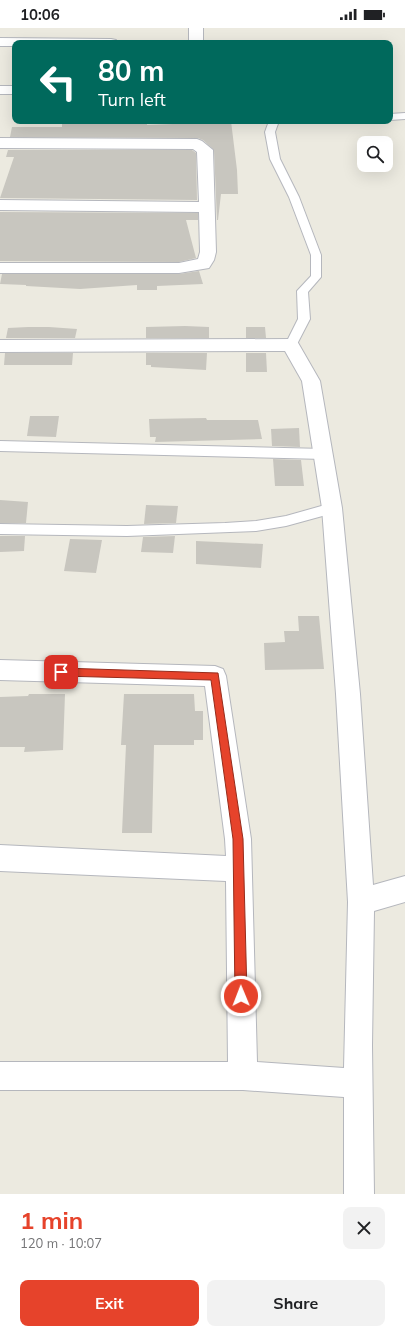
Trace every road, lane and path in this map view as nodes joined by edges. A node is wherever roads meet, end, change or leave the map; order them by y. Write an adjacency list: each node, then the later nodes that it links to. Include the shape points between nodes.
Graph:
1 (196, 28): 2 (street)
2 (196, 40)
3 (0, 42): 4 (street)
4 (12, 42)
5 (0, 90): 6 (street)
6 (12, 90)
7 (393, 116): 8 (lane)
8 (405, 116)
9 (273, 124): 14 (lane, via 270,132 275,159 294,196 316,255 316,277 302,291 304,319)
10 (0, 143): 12 (street, via 197,144 205,150)
11 (0, 205): 12 (street)
12 (206, 207): 13 (street, via 208,252 203,264 179,268)
13 (0, 268)
14 (291, 345): 15 (street); 17 (street, via 311,381)
15 (0, 346)
16 (0, 446): 17 (lane)
17 (324, 454): 18 (street)
18 (332, 508): 19 (lane, via 286,521 225,528 127,531); 24 (street, via 348,694)
19 (0, 529)
20 (0, 670): 22 (street, via 215,676 238,839)
21 (0, 858): 22 (street)
22 (238, 869): 26 (street)
23 (405, 888): 24 (street)
24 (361, 902): 27 (street)
25 (0, 1076): 26 (street)
26 (243, 1076): 27 (street)
27 (358, 1083): 28 (street)
28 (359, 1194)

